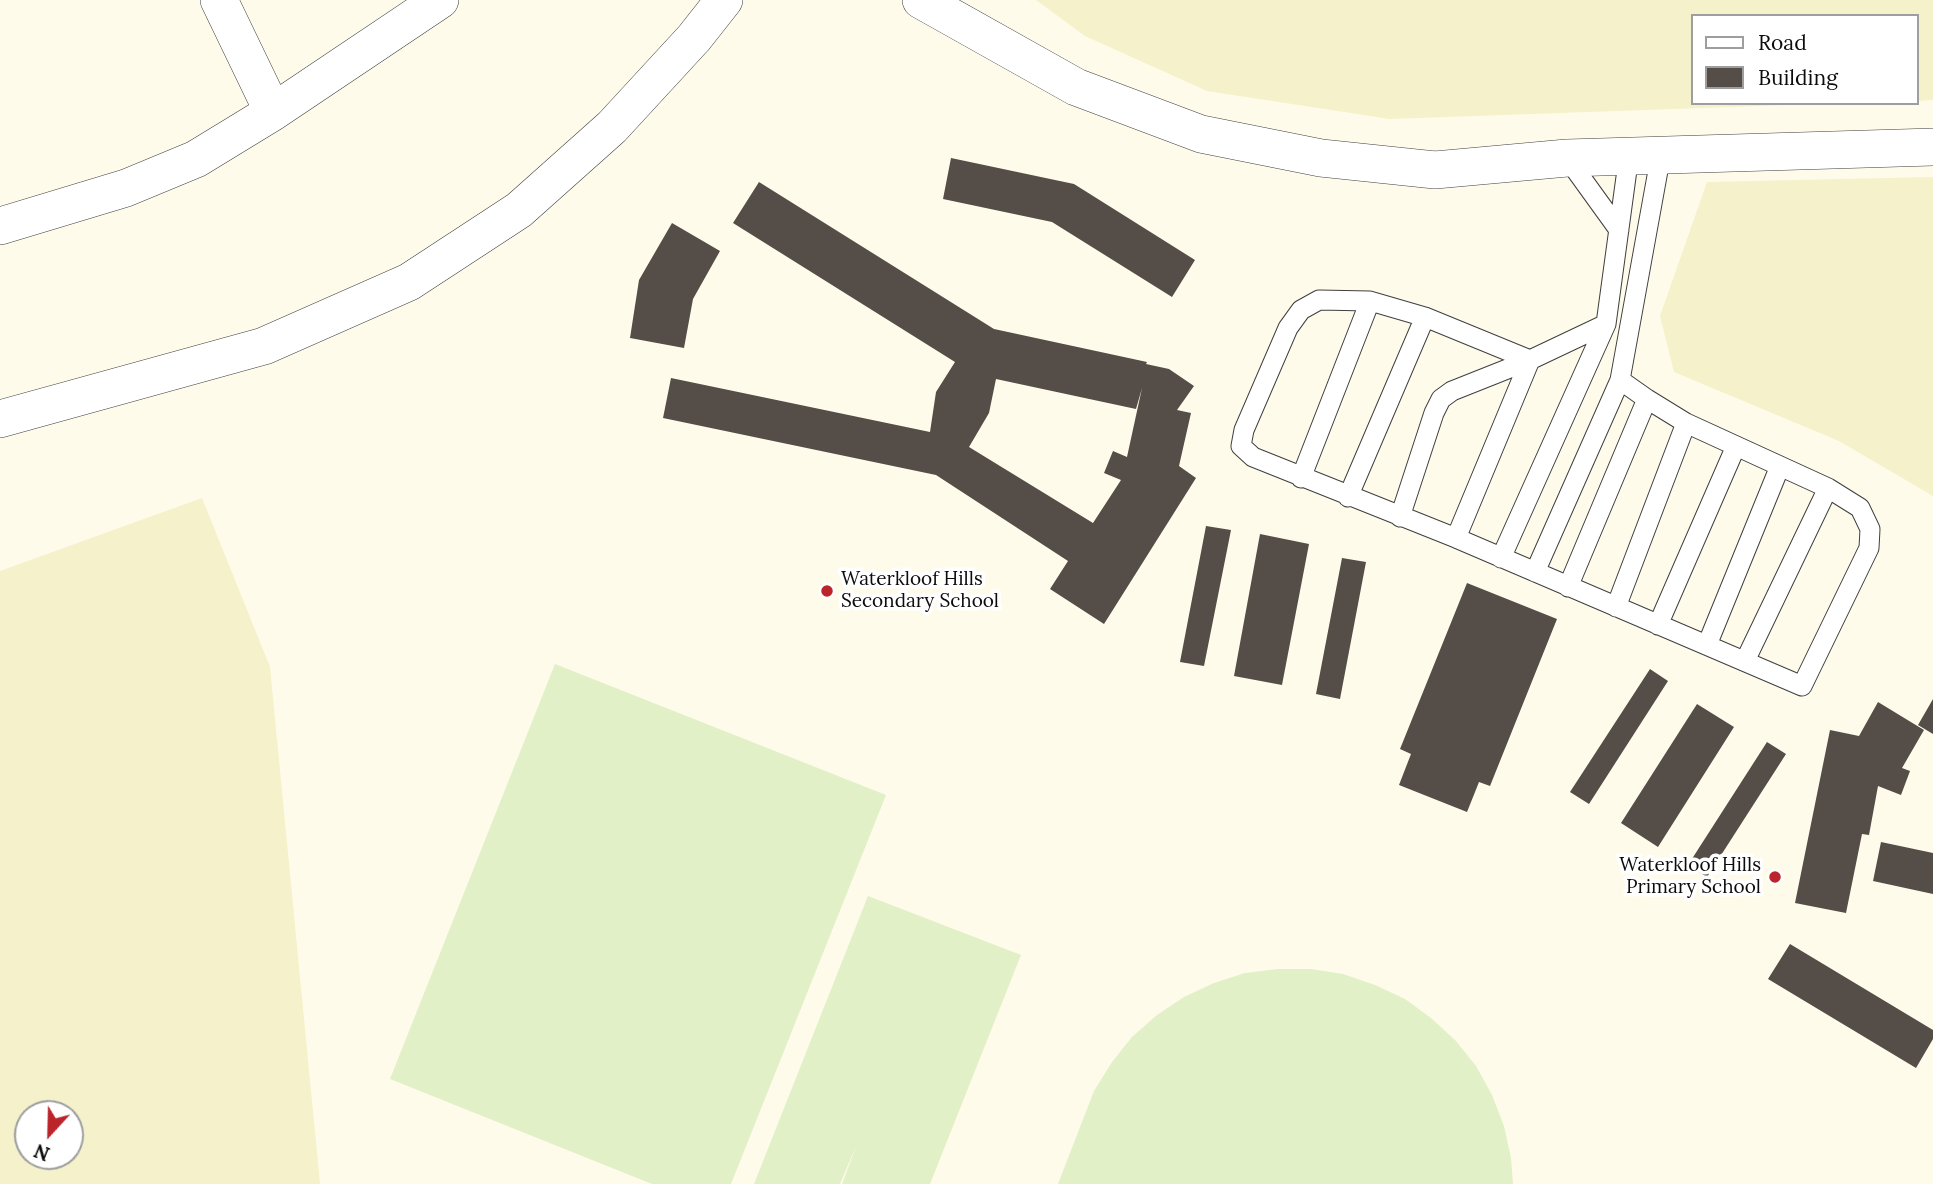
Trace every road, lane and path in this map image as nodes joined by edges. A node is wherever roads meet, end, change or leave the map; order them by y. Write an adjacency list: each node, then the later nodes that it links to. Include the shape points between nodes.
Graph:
1 (219, 0): 5 (street)
2 (440, 0): 5 (street)
3 (724, 0): 17 (street, via 612,127 519,210 409,282 264,346)
4 (921, 0): 8 (street, via 1076,87 1201,134 1321,158 1435,170)
5 (273, 112): 9 (street, via 196,159 126,188)
6 (1933, 147): 7 (street)
7 (1645, 155): 8 (street); 10 (lane); 15 (lane)
8 (1567, 158): 10 (lane)
9 (0, 226)
10 (1619, 230): 13 (lane)
11 (1370, 301): 12 (lane); 21 (lane); 21 (lane, via 1320,300 1301,310 1287,328 1244,429 1241,446 1253,457)
12 (1425, 317): 14 (lane); 23 (lane)
13 (1606, 324): 14 (lane); 26 (lane)
14 (1530, 360): 24 (lane, via 1441,399); 25 (lane)
15 (1620, 380): 16 (lane); 27 (lane)
16 (1647, 399): 18 (lane); 28 (lane)
17 (10, 418)
18 (1686, 423): 19 (lane); 29 (lane)
19 (1736, 446): 20 (lane); 30 (lane)
20 (1780, 466): 22 (lane); 31 (lane)
21 (1301, 478): 23 (lane)
22 (1828, 488): 32 (lane); 32 (lane, via 1860,508 1870,529 1868,548 1850,586 1802,686)
23 (1348, 497): 24 (lane)
24 (1400, 517): 25 (lane)
25 (1456, 538): 26 (lane)
26 (1501, 558): 27 (lane)
27 (1535, 572): 28 (lane)
28 (1568, 587): 29 (lane)
29 (1616, 607): 30 (lane)
30 (1658, 625): 31 (lane)
31 (1707, 645): 32 (lane)
32 (1745, 661)

